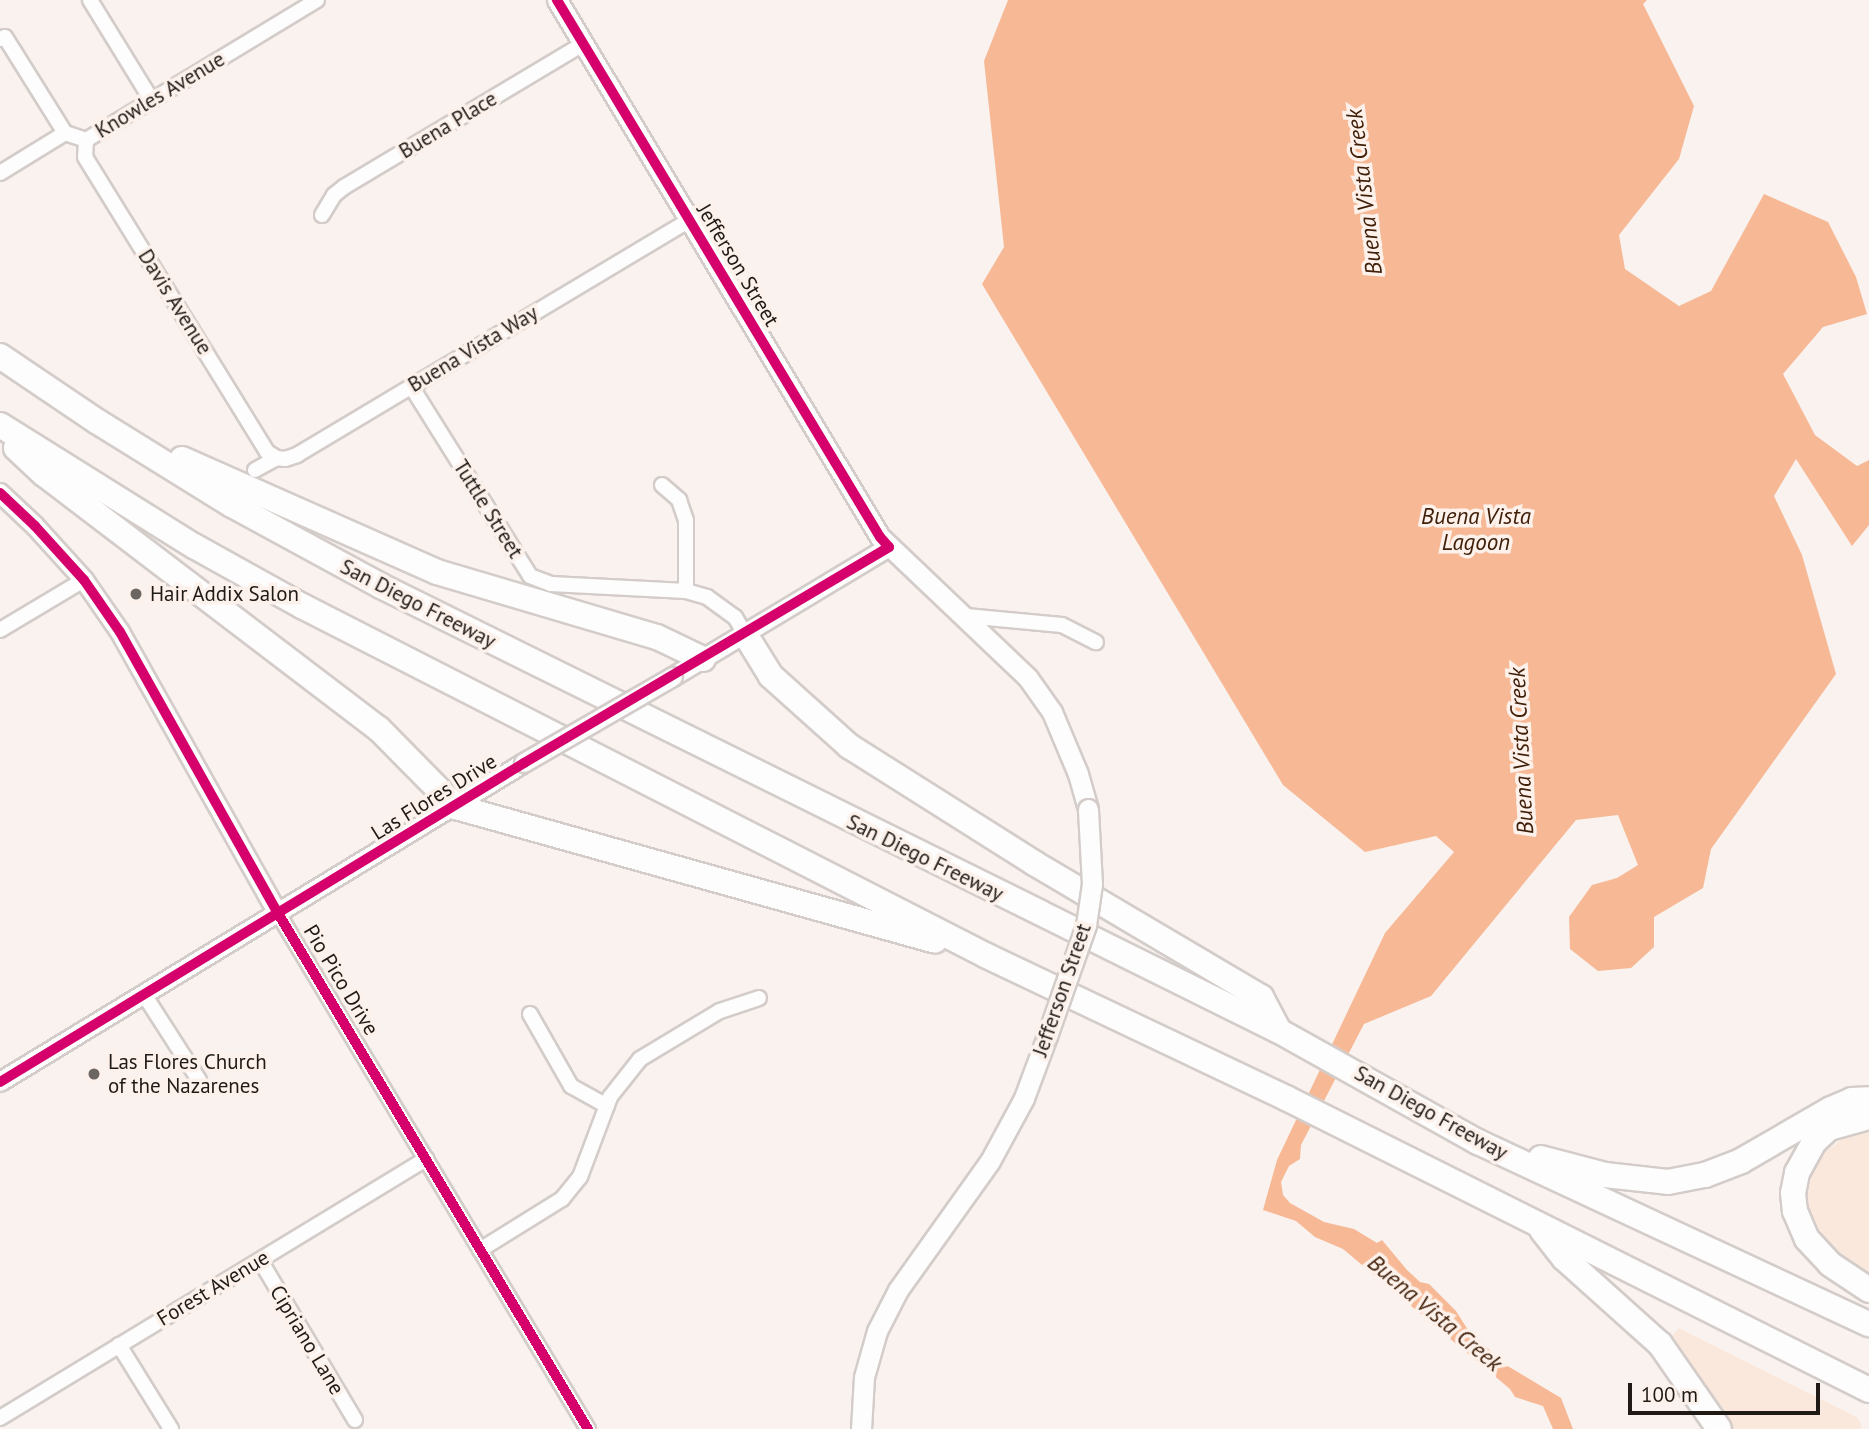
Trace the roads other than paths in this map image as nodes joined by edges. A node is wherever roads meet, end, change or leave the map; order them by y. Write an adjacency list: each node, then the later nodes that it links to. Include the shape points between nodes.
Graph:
1 (90, 0): 6 (street)
2 (317, 0): 6 (street, Knowles Avenue)
3 (557, 0): 5 (main road, Jefferson Street)
4 (0, 39): 7 (street, via 5,37)
5 (583, 44): 10 (street, Buena Place, via 344,187); 11 (main road, Jefferson Street)
6 (151, 99): 8 (street, Knowles Avenue)
7 (65, 133): 8 (street, Knowles Avenue); 9 (street, Knowles Avenue)
8 (86, 140): 17 (street, Davis Avenue, via 85,157 267,452)
9 (0, 173)
10 (323, 215)
11 (688, 221): 13 (street, Buena Vista Way); 21 (main road, Jefferson Street)
12 (0, 356): 14 (highway, San Diego Freeway)
13 (411, 386): 17 (street, Buena Vista Way, via 297,455); 23 (street, Tuttle Street, via 530,576 551,584)
14 (98, 422): 28 (highway, via 437,572 657,637); 35 (highway, San Diego Freeway, via 232,505 381,586)
15 (0, 425): 31 (highway, via 194,546 302,606)
16 (0, 434): 29 (highway, via 44,474 380,729)
17 (277, 457): 18 (street, Buena Vista Way)
18 (255, 470)
19 (662, 485): 23 (street, via 679,500 687,520)
20 (0, 493): 22 (street, Pio Pico Drive)
21 (890, 547): 24 (main road, Jefferson Street); 26 (street, Las Flores Drive)
22 (84, 580): 25 (street); 30 (street, Pio Pico Drive, via 120,632)
23 (686, 591): 26 (street, Tuttle Street, via 707,597 735,617)
24 (966, 617): 27 (street, via 1062,625); 54 (main road, Jefferson Street, bridge, via 1028,678 1052,712 1088,810 1092,884 1086,925 1024,1098 990,1161 898,1290 877,1331 864,1377)
25 (0, 630)
26 (745, 634): 28 (street, Las Flores Drive); 35 (highway, via 771,676 849,746 1034,863 1261,997)
27 (1096, 642)
28 (703, 659): 29 (street, Las Flores Drive, bridge)
29 (456, 807): 30 (street, Las Flores Drive); 31 (highway)
30 (279, 915): 32 (street, Las Flores Drive); 42 (street, Pio Pico Drive)
31 (987, 956): 43 (highway)
32 (145, 996): 36 (street); 37 (street, Las Flores Drive)
33 (759, 998): 39 (street, via 719,1011 640,1059)
34 (530, 1014): 39 (street, via 571,1086)
35 (1279, 1031): 41 (highway, San Diego Freeway)
36 (199, 1080)
37 (0, 1082)
38 (1869, 1099): 41 (highway, via 1831,1109 1741,1161 1705,1175 1668,1182 1605,1175)
39 (607, 1106): 44 (street, via 580,1177 562,1199)
40 (1869, 1117): 46 (highway, via 1829,1128 1814,1142 1797,1173 1793,1193 1807,1240 1830,1264)
41 (1478, 1142): 47 (highway, San Diego Freeway)
42 (426, 1159): 44 (street, Pio Pico Drive); 45 (street, Forest Avenue)
43 (1537, 1224): 49 (highway); 55 (highway, via 1564,1258 1660,1344)
44 (480, 1250): 53 (street, Pio Pico Drive)
45 (260, 1260): 48 (street, Forest Avenue); 51 (street, Cipriano Lane)
46 (1869, 1290)
47 (1869, 1324)
48 (119, 1345): 50 (street, Forest Avenue); 52 (street)
49 (1869, 1390)
50 (0, 1418)
51 (355, 1420)
52 (171, 1429)
53 (588, 1429)
54 (860, 1429)
55 (1719, 1429)

